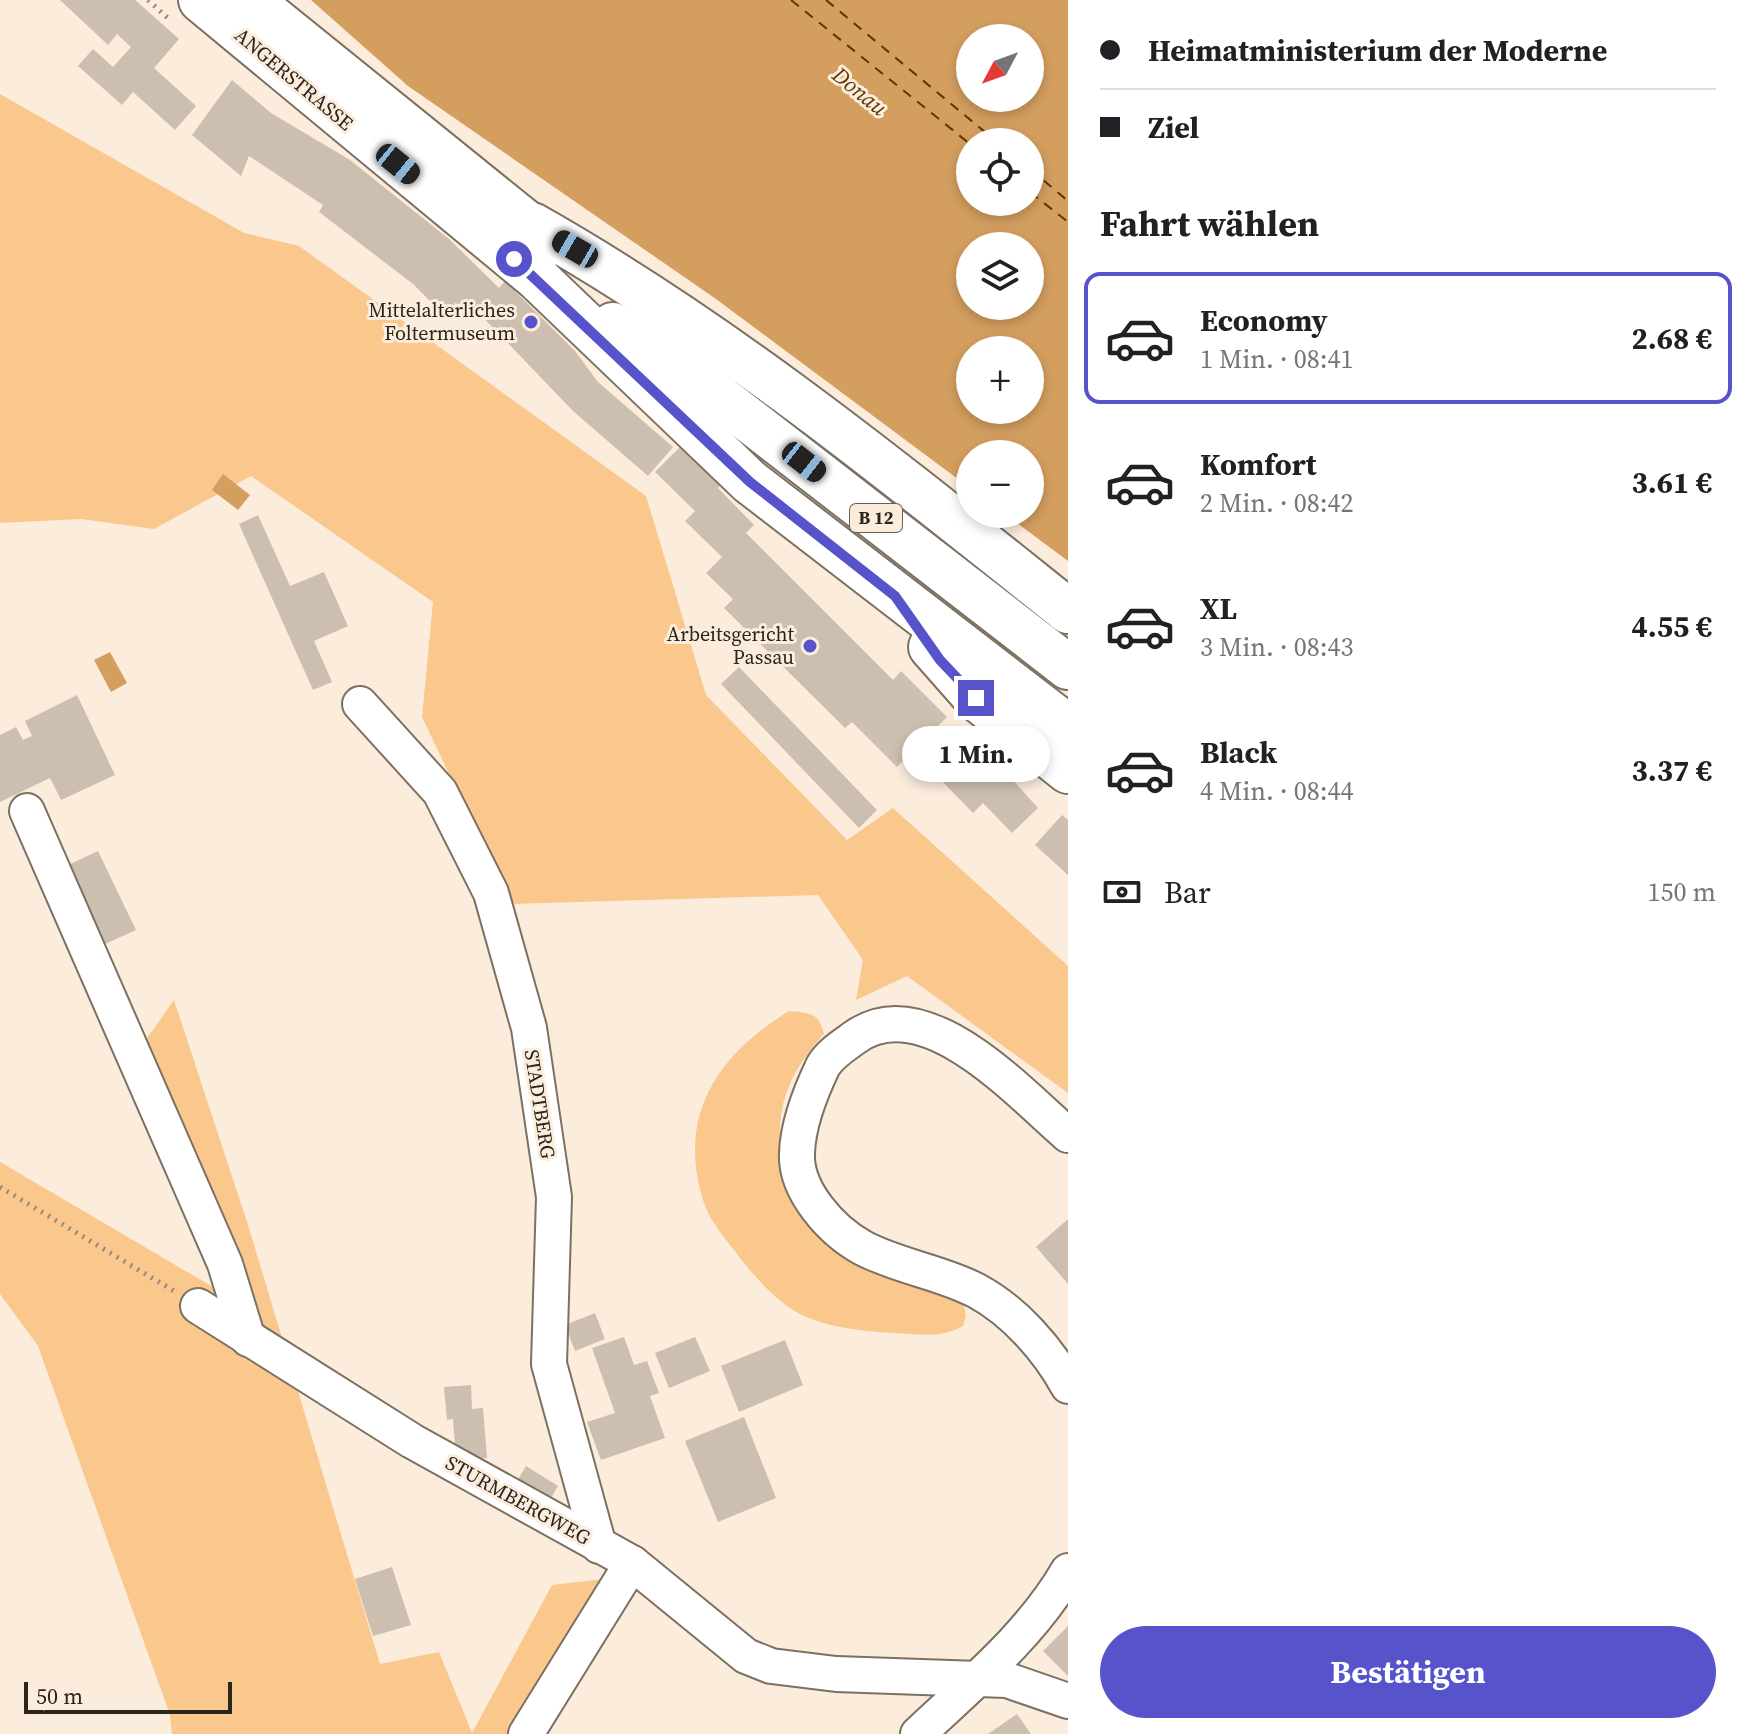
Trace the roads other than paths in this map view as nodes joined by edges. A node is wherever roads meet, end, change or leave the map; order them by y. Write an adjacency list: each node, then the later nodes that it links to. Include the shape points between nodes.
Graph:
1 (201, 0): 4 (main road, ANGERSTRASSE / B 12)
2 (250, 0): 3 (main road, ANGERSTRASSE / B 12)
3 (532, 225): 5 (main road, B 12); 7 (main road, via 618,273 757,367)
4 (537, 278): 5 (main road, B 12); 6 (main road, via 750,482)
5 (683, 369): 8 (main road, B 12)
6 (895, 596): 10 (main road); 11 (main road, via 940,660 976,698)
7 (1068, 611)
8 (1068, 667)
9 (360, 704): 17 (street, STADTBERG, via 440,792 491,893 529,1028 554,1197 549,1364)
10 (1068, 727)
11 (1068, 771)
12 (27, 811): 15 (street, via 225,1264)
13 (1068, 1135): 16 (street, via 963,1046 910,1024 886,1025 860,1033 825,1063 806,1109 796,1155 814,1204 842,1234 864,1248 977,1291 1042,1347)
14 (198, 1306): 15 (street, STURMBERGWEG)
15 (248, 1339): 17 (street, STURMBERGWEG, via 412,1441)
16 (1068, 1386)
17 (599, 1546): 18 (street, STURMBERGWEG)
18 (632, 1563): 20 (street, STURMBERGWEG, via 727,1643 771,1666); 22 (street)
19 (1068, 1571): 20 (street, via 1052,1599)
20 (974, 1681): 21 (street, STURMBERGWEG, via 1007,1680); 23 (street)
21 (1068, 1701)
22 (526, 1734)
23 (918, 1734)

